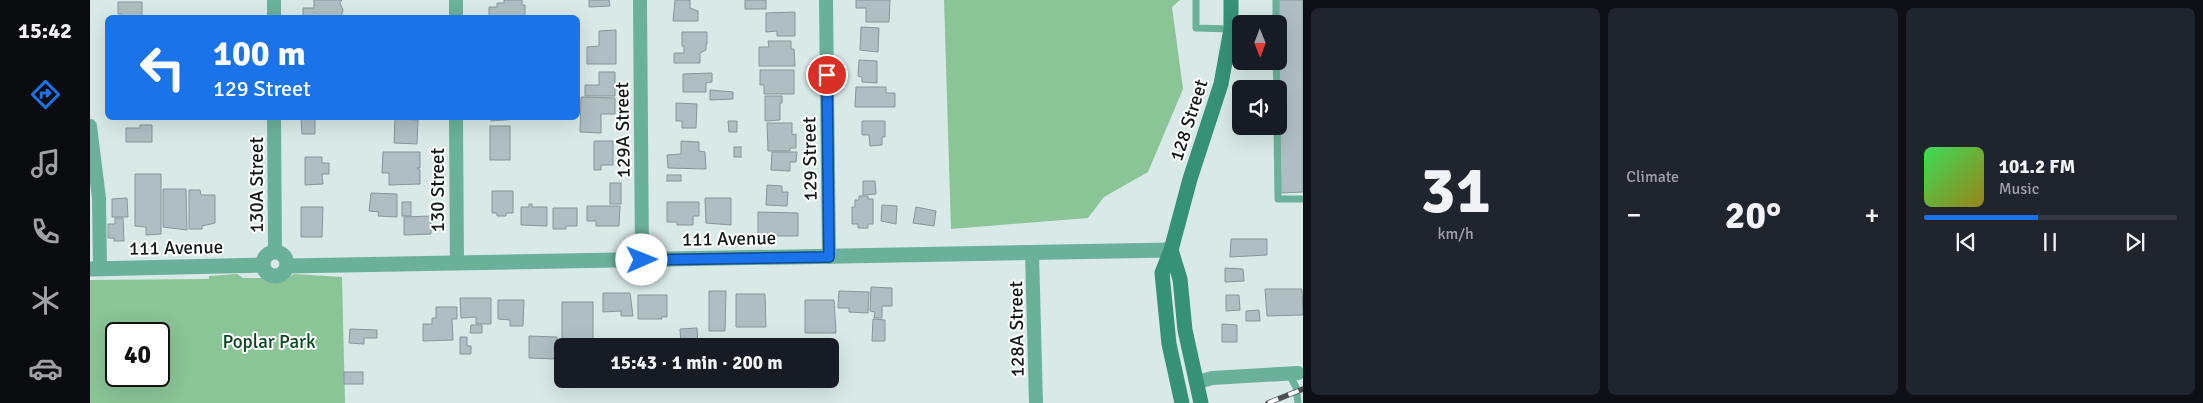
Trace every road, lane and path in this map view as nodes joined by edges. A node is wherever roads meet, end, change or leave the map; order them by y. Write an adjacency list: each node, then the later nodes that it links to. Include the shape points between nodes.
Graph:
1 (274, 0): 8 (street)
2 (456, 0): 9 (street)
3 (640, 0): 21 (street, 129A Street)
4 (826, 0): 20 (street, 129 Street)
5 (1196, 0): 11 (lane, via 1196,28)
6 (1231, 0): 11 (main road, 128 Street)
7 (1276, 0): 10 (lane)
8 (274, 15)
9 (456, 15)
10 (1276, 15)
11 (1231, 29): 17 (main road, 128 Street, via 1221,84)
12 (274, 120): 18 (street, 130A Street)
13 (456, 120): 22 (street, 130 Street)
14 (90, 126): 25 (street, via 99,198)
15 (1277, 135): 16 (lane, via 1278,199)
16 (1303, 199)
17 (1171, 250): 19 (street, 111 Avenue); 27 (main road, via 1180,279 1185,330); 28 (main road, 128 Street, via 1162,272 1168,344)
18 (275, 252): 23 (street, via 264,257); 24 (street, via 283,255)
19 (1032, 253): 20 (street, 111 Avenue); 29 (street, 128A Street)
20 (829, 257): 21 (street, 111 Avenue)
21 (642, 260): 22 (street, 111 Avenue)
22 (456, 263): 24 (street, 111 Avenue)
23 (262, 265): 24 (street, via 266,272 276,276); 25 (street, 111 Avenue)
24 (287, 266)
25 (95, 269)
26 (1294, 374): 27 (street, via 1212,378); 31 (lane)
27 (1198, 382): 30 (main road)
28 (1180, 402)
29 (1036, 403)
30 (1201, 403)
31 (1298, 403)

